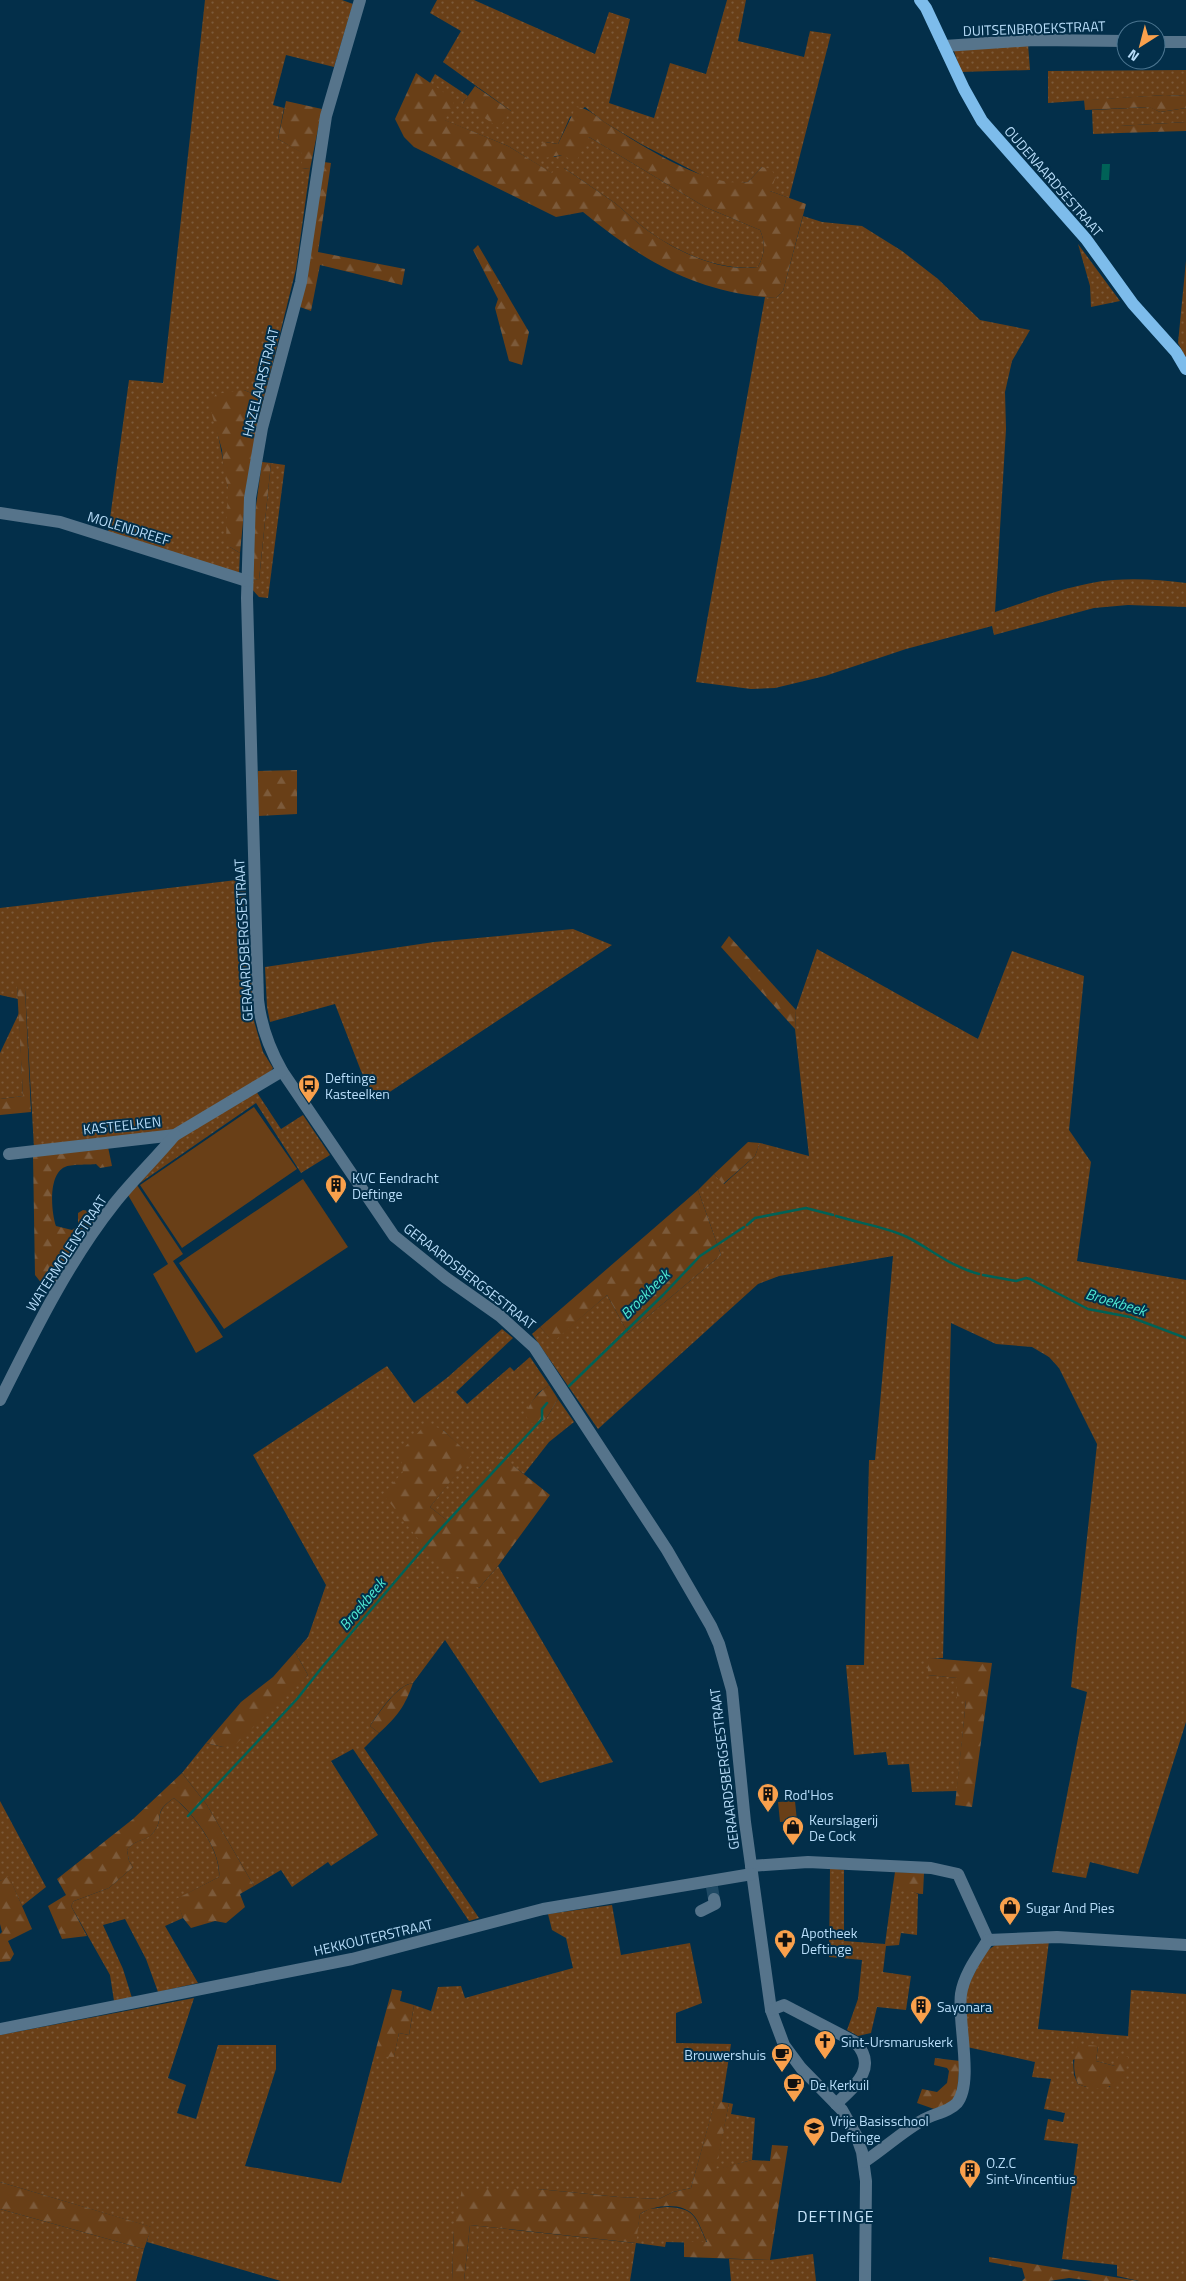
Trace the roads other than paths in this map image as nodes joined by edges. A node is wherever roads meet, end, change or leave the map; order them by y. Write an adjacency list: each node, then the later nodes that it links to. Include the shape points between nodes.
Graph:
1 (360, 0): 9 (street, HAZELAARSTRAAT, via 326,116 301,282 261,436 250,498)
2 (920, 0): 6 (main road, OUDENAARDSESTRAAT)
3 (1116, 41): 6 (street, DUITSENBROEKSTRAAT, via 1034,40)
4 (1166, 42): 5 (street)
5 (1186, 42)
6 (944, 46): 7 (main road, OUDENAARDSESTRAAT, via 982,121 1086,239 1112,278 1176,352)
7 (1186, 369)
8 (0, 513): 9 (street, MOLENDREEF, via 60,522)
9 (247, 581): 10 (street, HAZELAARSTRAAT)
10 (252, 779): 11 (street, GERAARDSBERGSESTRAAT, via 260,1015 265,1039)
11 (282, 1071): 12 (street, KASTEELKEN); 15 (street, GERAARDSBERGSESTRAAT, via 394,1236 500,1316 534,1347 702,1609 719,1644 732,1690)
12 (175, 1135): 13 (street, KASTEELKEN); 14 (street, WATERMOLENSTRAAT, via 113,1205 93,1234 49,1304)
13 (9, 1154)
14 (0, 1400)
15 (752, 1870): 16 (street, HEKKOUTERSTRAAT); 18 (street, HEKKOUTERSTRAAT, via 808,1862 931,1868 958,1874); 20 (street, GERAARDSBERGSESTRAAT)
16 (713, 1889): 17 (street, via 715,1904); 21 (street, HEKKOUTERSTRAAT, via 543,1909 352,1960)
17 (701, 1911)
18 (988, 1940): 19 (street, via 1057,1937); 23 (street, via 964,1981 961,1995 964,2046 960,2099 917,2124)
19 (1186, 1945)
20 (771, 2010): 22 (street, GERAARDSBERGSESTRAAT, via 779,2035 794,2060); 22 (street, via 784,2005 861,2048 865,2062 863,2075)
21 (0, 2029)
22 (836, 2104): 23 (street, GERAARDSBERGSESTRAAT, via 856,2135)
23 (864, 2162): 24 (street, GERAARDSBERGSESTRAAT)
24 (865, 2281)

